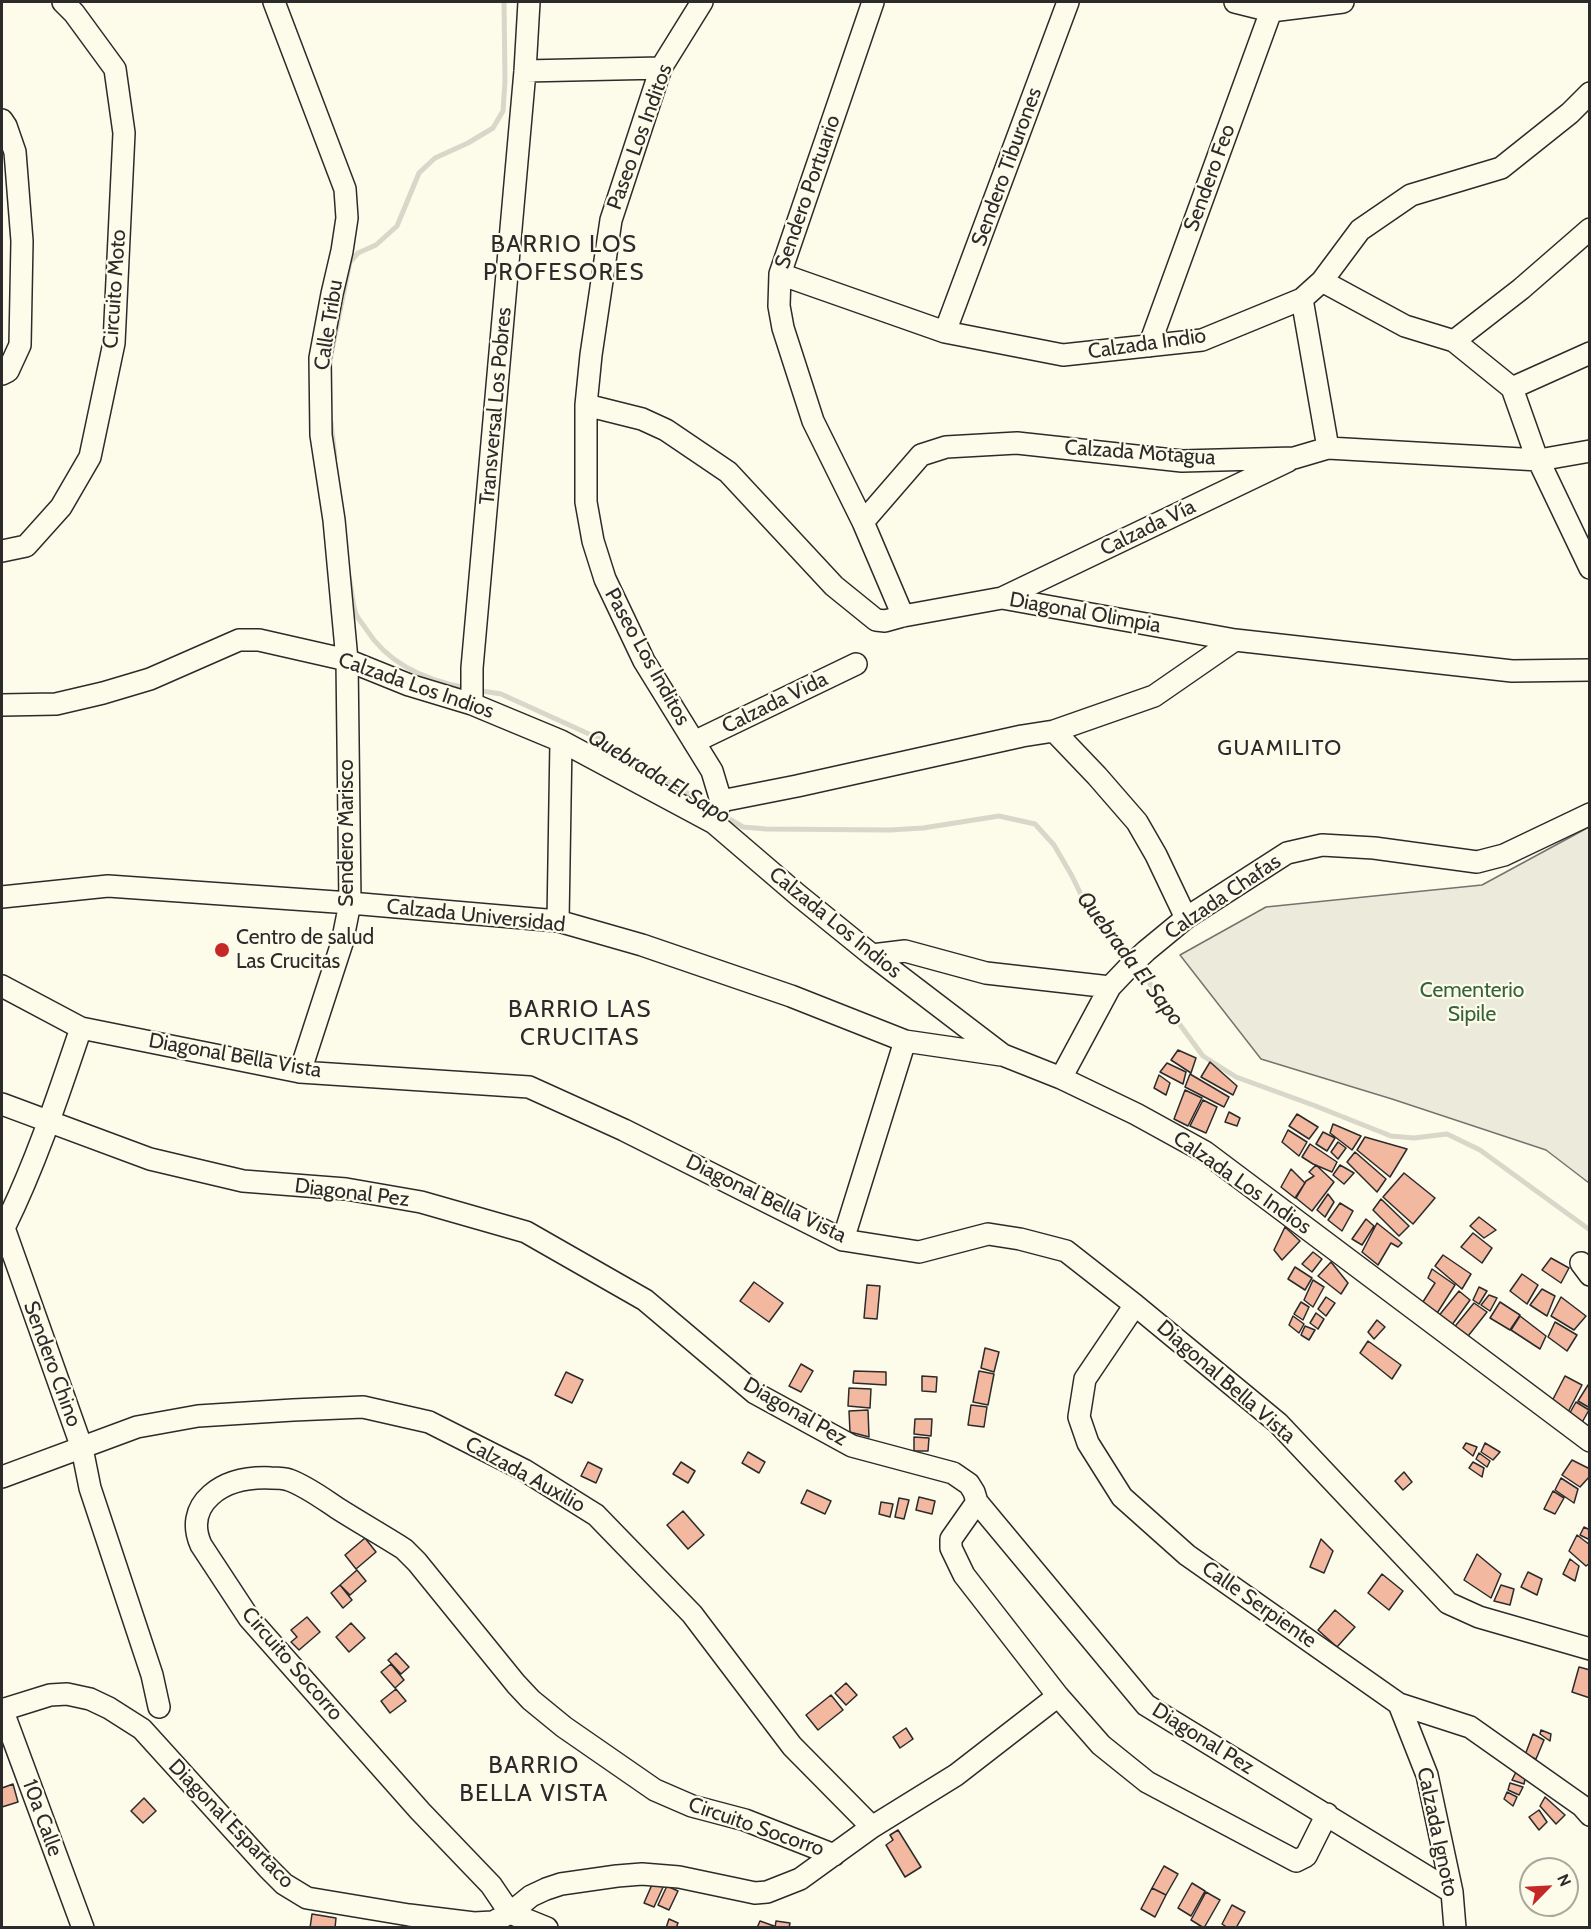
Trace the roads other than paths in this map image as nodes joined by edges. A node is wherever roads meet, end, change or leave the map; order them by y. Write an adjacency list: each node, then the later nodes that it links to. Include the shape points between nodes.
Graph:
1 (63, 2): 30 (street, Circuito Moto, via 115,69 124,133 114,343 90,457 61,507 26,546)
2 (274, 2): 35 (street, Calle Tribu, via 345,189 347,218 320,358 321,435 334,520)
3 (529, 2): 11 (street, Transversal Los Pobres)
4 (702, 2): 10 (street, Paseo Los Inditos)
5 (873, 2): 15 (street, Sendero Portuario)
6 (1068, 2): 18 (street, Sendero Tiburones)
7 (1235, 2): 9 (street)
8 (1343, 2): 9 (street)
9 (1271, 11): 20 (street, Sendero Feo)
10 (661, 68): 11 (street); 24 (street, Paseo Los Inditos, via 611,219)
11 (525, 71): 38 (street, Transversal Los Pobres)
12 (1590, 93): 16 (street, Calzada Indio, via 1501,168 1411,195 1360,230)
13 (2, 120): 22 (street, via 15,153 22,241 20,345 8,371)
14 (1590, 230): 19 (street)
15 (780, 274): 18 (street, Calzada Indio); 29 (street, Sendero Portuario, via 783,328 813,421)
16 (1322, 280): 17 (street, Calzada Indio); 19 (street, via 1405,326)
17 (1302, 299): 20 (street, Calzada Indio, via 1202,340); 25 (street)
18 (945, 332): 20 (street, Calzada Indio, via 1063,355)
19 (1454, 341): 23 (street)
20 (1149, 346)
21 (1590, 353): 23 (street)
22 (2, 374)
23 (1512, 388): 28 (street)
24 (586, 405): 33 (street, Diagonal Olimpia, via 642,419 666,430 728,472 834,586 876,620); 42 (street, Paseo Los Inditos, via 586,502 604,579 644,661)
25 (1328, 448): 27 (street, Calzada Motagua); 28 (street, Calzada Motagua)
26 (1590, 451): 28 (street, Calzada Motagua)
27 (1294, 458): 29 (street, Calzada Motagua, via 1182,460 1017,443 946,447 921,455); 32 (street, Calzada Vía)
28 (1539, 460): 31 (street)
29 (863, 522): 33 (street, Sendero Portuario)
30 (2, 551)
31 (1590, 568)
32 (1002, 598): 33 (street, Diagonal Olimpia); 34 (street, Diagonal Olimpia)
33 (903, 616)
34 (1235, 640): 37 (street, Diagonal Olimpia, via 1512,671); 40 (street, via 1154,696)
35 (347, 660): 38 (street, Calzada Los Indios, via 409,685); 39 (street, Calzada Los Indios, via 259,640 239,640 150,679 103,693 56,704); 47 (street, Sendero Marisco)
36 (856, 664): 42 (street, Calzada Vida)
37 (1590, 670)
38 (472, 699): 41 (street, Calzada Los Indios)
39 (2, 705)
40 (1054, 731): 43 (street); 48 (street, via 1137,822)
41 (561, 741): 45 (street, Calzada Los Indios); 49 (street)
42 (694, 742): 43 (street, Paseo Los Inditos, via 712,771)
43 (720, 801): 45 (street)
44 (1590, 814): 48 (street, Calzada Chafas, via 1504,855 1478,862 1322,845 1287,853)
45 (714, 823): 50 (street, Calzada Los Indios)
46 (2, 897): 47 (street, Calzada Universidad, via 108,886)
47 (350, 903): 49 (street, Calzada Universidad); 56 (street, Sendero Marisco, via 342,943)
48 (1186, 918): 52 (street, Calzada Chafas)
49 (558, 921): 54 (street, Calzada Universidad, via 642,945)
50 (872, 955): 52 (street, via 905,951 986,973); 55 (street, Calzada Los Indios)
51 (2, 986): 53 (street, Diagonal Bella Vista)
52 (1110, 987): 57 (street, Calzada Chafas)
53 (81, 1028): 56 (street, Diagonal Bella Vista); 59 (street, Sendero Chino)
54 (905, 1041): 55 (street, Calzada Universidad); 61 (street)
55 (1003, 1055): 57 (street, Calzada Los Indios)
56 (300, 1071): 61 (street, Diagonal Bella Vista, via 529,1087)
57 (1061, 1078): 63 (street, Calzada Los Indios, via 1205,1152)
58 (2, 1104): 59 (street, Diagonal Pez)
59 (49, 1122): 60 (street, Sendero Chino, via 25,1186); 66 (street, Diagonal Pez, via 150,1160 243,1181 346,1189 422,1202 526,1232 645,1300 755,1393 852,1446 952,1473 969,1484)
60 (3, 1228): 64 (street, Sendero Chino)
61 (843, 1240): 62 (street, Diagonal Bella Vista, via 919,1252 988,1234 1020,1239 1066,1251)
62 (1135, 1305): 67 (street, Diagonal Bella Vista, via 1278,1422 1448,1603 1479,1617); 69 (street, Calle Serpiente, via 1085,1378 1079,1417 1088,1443 1122,1497 1187,1555)
63 (1590, 1441)
64 (82, 1448): 65 (street, Calzada Auxilio); 70 (street, Sendero Chino, via 90,1488); 74 (street, Calzada Auxilio, via 137,1427 198,1416 363,1407 429,1422 524,1470 596,1515 693,1614 792,1746)
65 (2, 1477)
66 (977, 1502): 68 (street, via 951,1539 951,1548 964,1575); 72 (street, Diagonal Pez, via 1146,1705)
67 (1590, 1650)
68 (1058, 1696): 72 (street, via 1101,1745 1147,1782 1296,1861 1306,1856); 74 (street, Circuito Socorro, via 956,1775)
69 (1399, 1704): 73 (street, Calle Serpiente, via 1470,1727); 76 (street, Calzada Ignoto, via 1427,1775)
70 (159, 1707)
71 (2, 1710): 77 (street, Diagonal Espartaco, via 50,1695 67,1694 109,1708 142,1729 268,1868 306,1898 474,1923 493,1922); 78 (street, 10a Calle)
72 (1327, 1814): 76 (street, Diagonal Pez)
73 (1590, 1815)
74 (872, 1827): 75 (street, Circuito Socorro)
75 (834, 1855): 77 (street, Circuito Socorro, via 800,1879 767,1892 755,1893 680,1877 617,1876 546,1888); 77 (street, Circuito Socorro, via 655,1790 564,1727 516,1684 404,1549 311,1491 287,1479 252,1478 233,1482 214,1493 199,1509 196,1534 249,1618 491,1885)
76 (1452, 1892): 80 (street, Calzada Ignoto)
77 (510, 1913): 79 (street)
78 (83, 1928)
79 (547, 1928)
80 (1455, 1928)

